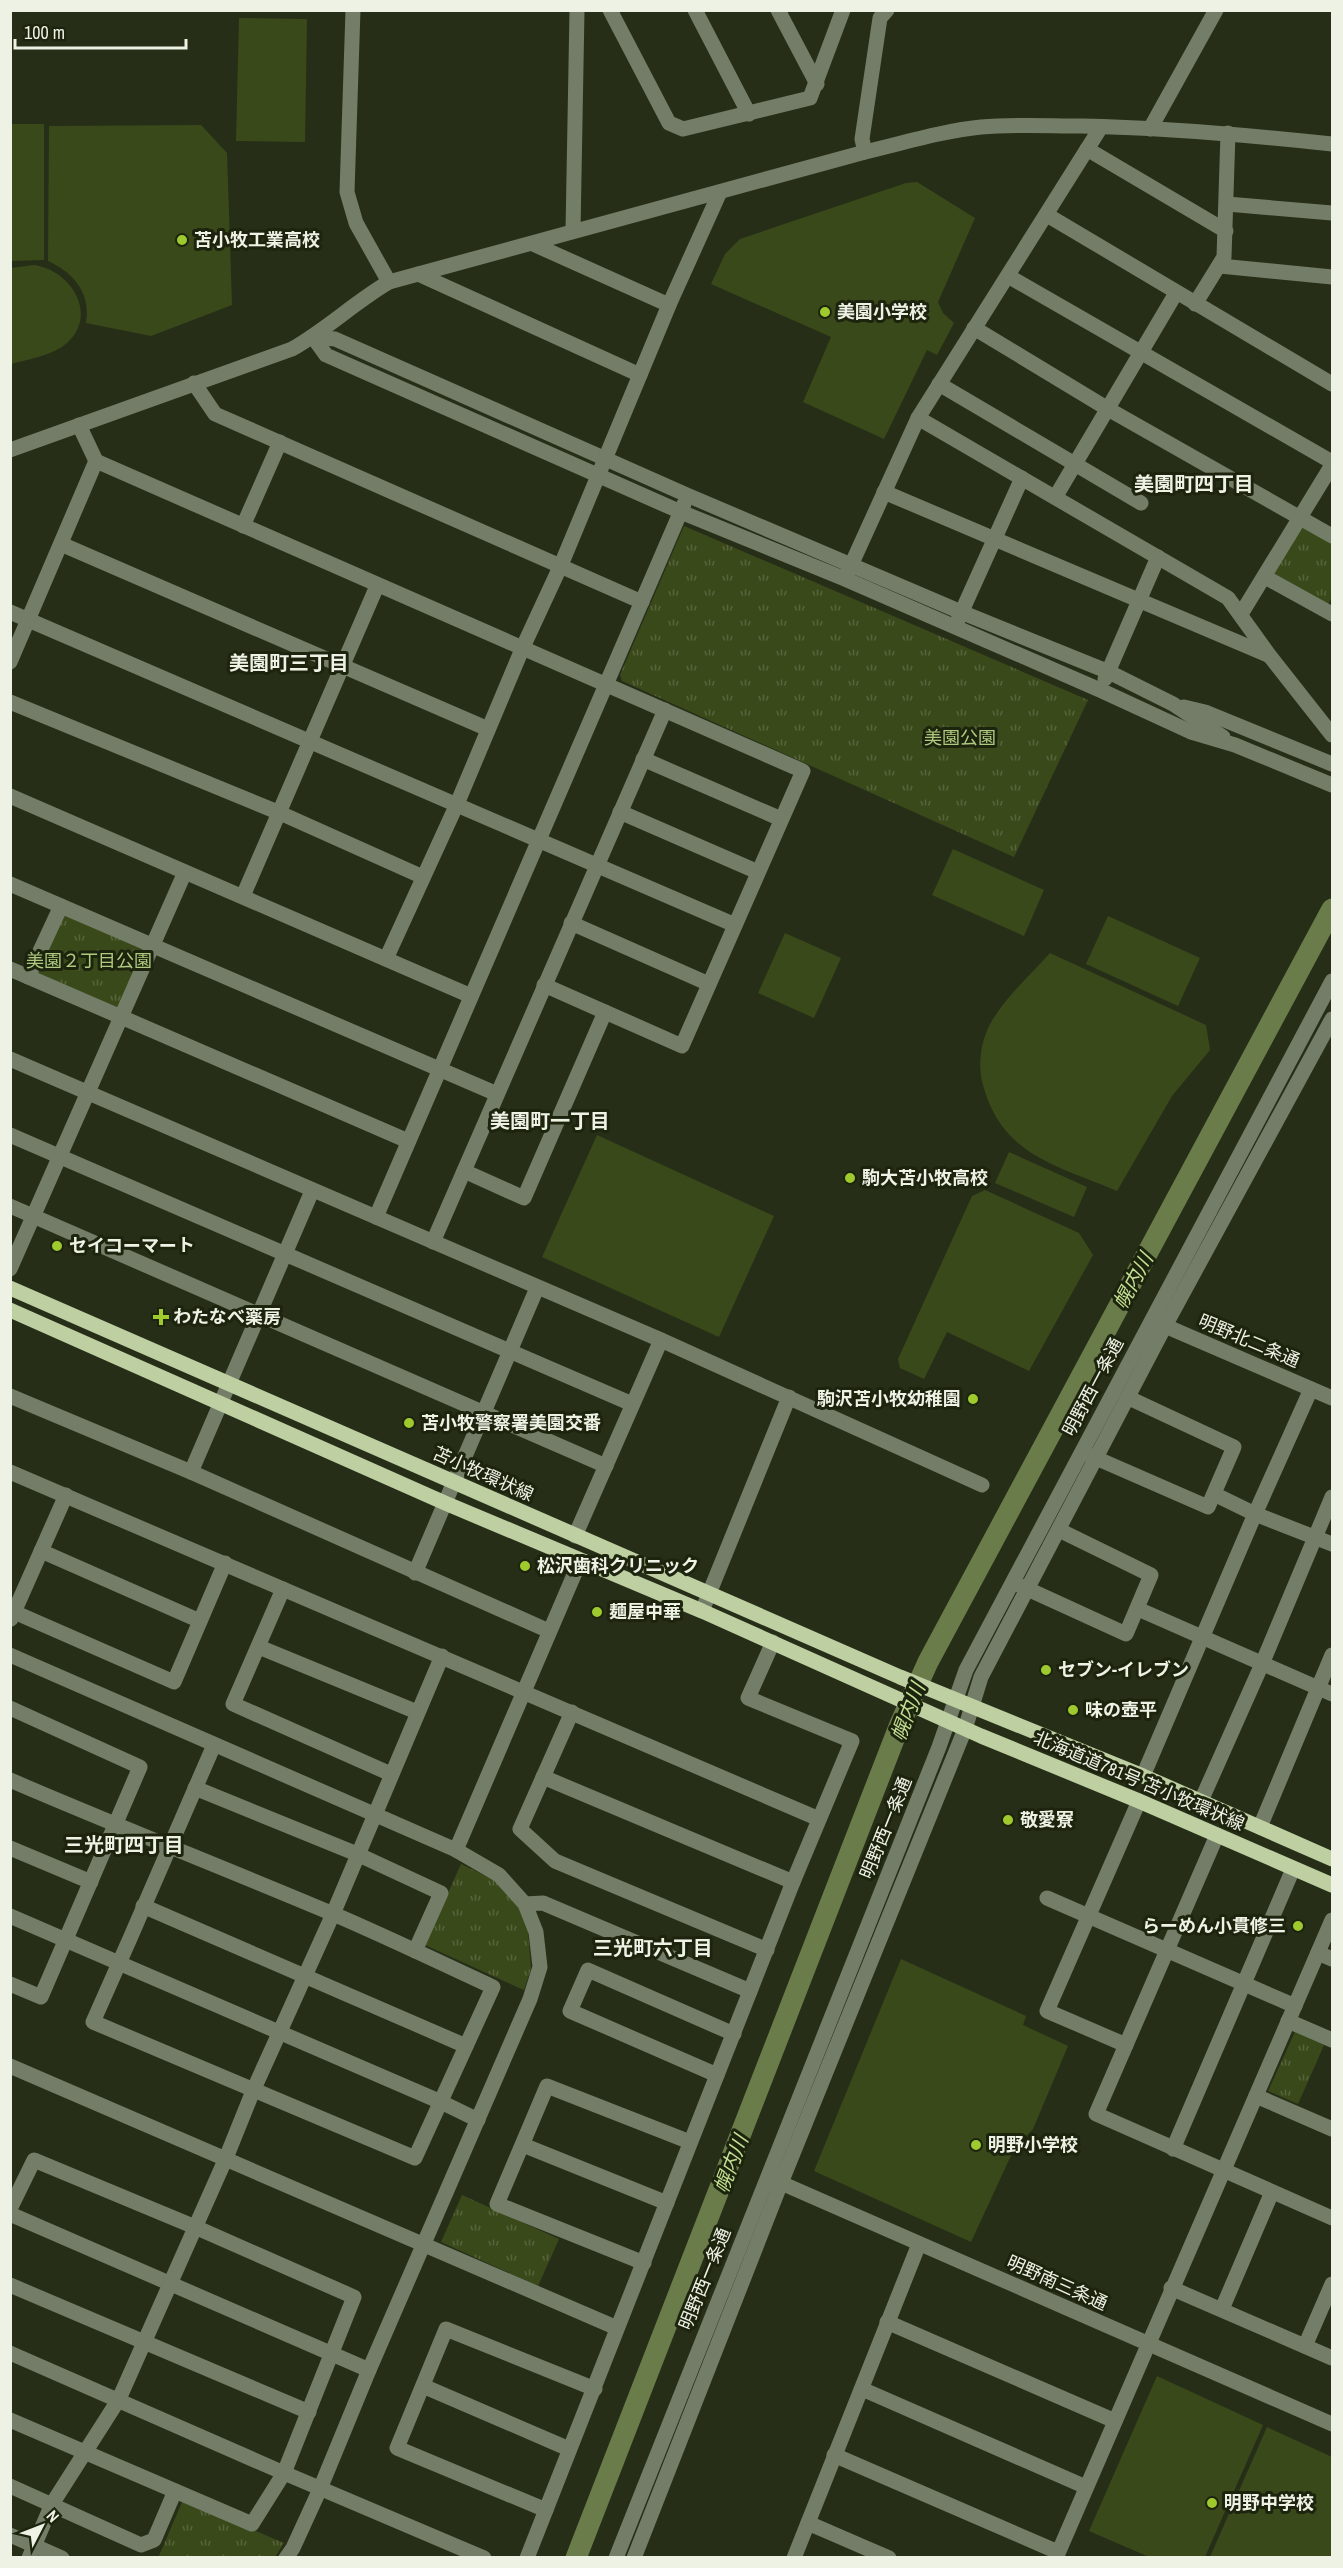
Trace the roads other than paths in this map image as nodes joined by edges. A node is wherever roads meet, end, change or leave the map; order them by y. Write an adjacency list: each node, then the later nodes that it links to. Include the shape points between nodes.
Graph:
1 (352, 10): 28 (street, via 347,192 356,223)
2 (577, 10): 21 (street)
3 (610, 10): 10 (street, via 669,123 683,129)
4 (695, 10): 10 (street)
5 (778, 10): 9 (street)
6 (843, 10): 9 (street)
7 (887, 10): 16 (street, via 880,18 862,139)
8 (1216, 10): 12 (street)
9 (817, 84): 10 (street, via 810,98)
10 (748, 114)
11 (1101, 126): 12 (street); 15 (street); 16 (street, via 981,127)
12 (1150, 129): 13 (street)
13 (1228, 133): 14 (street); 18 (street)
14 (1332, 144)
15 (1087, 149): 20 (street); 22 (street)
16 (865, 152): 17 (street)
17 (720, 192): 21 (street); 31 (street)
18 (1227, 204): 19 (street); 22 (street)
19 (1332, 213)
20 (1047, 215): 26 (street); 29 (street)
21 (573, 231): 23 (street)
22 (1226, 231): 24 (street)
23 (533, 244): 25 (street); 31 (street)
24 (1220, 266): 27 (street); 30 (street)
25 (418, 274): 28 (street); 35 (street)
26 (1008, 276): 32 (street); 34 (street)
27 (1332, 277)
28 (389, 282): 33 (street, via 360,299)
29 (1176, 293): 30 (street); 34 (street)
30 (1195, 304): 38 (street)
31 (669, 305): 35 (street)
32 (974, 328): 37 (street); 39 (street)
33 (313, 337): 36 (street, via 292,349); 44 (street, via 335,339); 48 (street, via 326,355)
34 (1141, 353): 39 (street); 47 (street)
35 (639, 375): 44 (street)
36 (194, 383): 41 (street); 42 (street, via 215,414)
37 (939, 384): 40 (street); 46 (street)
38 (1332, 384)
39 (1108, 409): 46 (street); 55 (street)
40 (918, 418): 49 (street); 50 (street)
41 (78, 425): 43 (street); 45 (street)
42 (280, 442): 56 (street); 61 (street)
43 (10, 450)
44 (605, 458): 48 (street); 51 (street)
45 (96, 461): 56 (street); 59 (street)
46 (1074, 463): 52 (street); 53 (street)
47 (1332, 464): 55 (street)
48 (599, 475): 54 (street); 61 (street)
49 (1022, 478): 52 (street); 58 (street)
50 (884, 492): 58 (street); 62 (street)
51 (687, 495): 54 (street); 62 (street)
52 (1056, 496): 60 (street)
53 (1141, 502)
54 (681, 512): 62 (street); 66 (street)
55 (1301, 517): 57 (street); 63 (street)
56 (243, 526): 64 (street)
57 (1332, 536)
58 (994, 537): 65 (street); 69 (street)
59 (61, 544): 71 (street); 76 (street)
60 (1158, 557): 65 (street); 70 (street, via 1228,598)
61 (561, 565): 66 (street); 73 (street)
62 (848, 572): 69 (street); 72 (street)
63 (1265, 577): 67 (street); 70 (street)
64 (377, 586): 73 (street); 76 (street)
65 (1138, 600): 74 (street); 77 (street)
66 (642, 602): 78 (street)
67 (1330, 607)
68 (10, 612): 71 (street)
69 (961, 612): 72 (street); 77 (street)
70 (1241, 614): 74 (street)
71 (29, 621): 75 (street); 85 (street)
72 (955, 628): 79 (street)
73 (523, 647): 78 (street); 83 (street)
74 (1269, 655): 84 (street)
75 (10, 662)
76 (343, 664): 83 (street); 85 (street)
77 (1109, 672): 79 (street); 81 (street)
78 (607, 684): 82 (street); 95 (street)
79 (1100, 690): 86 (street, via 1191,732)
80 (10, 702): 93 (street)
81 (1173, 704): 86 (street); 88 (street, via 1206,712)
82 (665, 710): 87 (street); 94 (street, via 802,771)
83 (488, 729): 91 (street)
84 (1331, 730)
85 (311, 740): 91 (street); 93 (street)
86 (1236, 745): 89 (street)
87 (643, 759): 92 (street); 94 (street)
88 (1332, 764)
89 (1332, 785)
90 (10, 796): 97 (street)
91 (457, 804): 95 (street); 99 (street)
92 (620, 812): 96 (street); 98 (street)
93 (280, 813): 99 (street); 101 (street)
94 (781, 819): 98 (street)
95 (539, 840): 96 (street); 112 (street)
96 (597, 865): 103 (street); 104 (street)
97 (185, 872): 101 (street); 105 (street)
98 (758, 872): 104 (street)
99 (423, 877): 106 (street)
100 (10, 884): 102 (street)
101 (243, 896): 106 (street)
102 (60, 906): 105 (street); 108 (street)
103 (571, 924): 110 (street); 111 (street)
104 (735, 925): 110 (street)
105 (151, 946): 114 (street); 117 (street)
106 (386, 959): 112 (street)
107 (10, 969): 108 (street)
108 (28, 977): 114 (street)
109 (1332, 981): 135 (street, 明野西一条通)
110 (709, 984): 113 (street, via 682,1046)
111 (544, 986): 113 (street); 119 (street)
112 (471, 996): 117 (street)
113 (605, 1012): 123 (street, via 524,1198)
114 (120, 1018): 118 (street); 121 (street)
115 (1332, 1019): 136 (street, 明野西一条通)
116 (10, 1059): 118 (street)
117 (439, 1069): 119 (street); 121 (street)
118 (88, 1092): 122 (street); 124 (street)
119 (497, 1094): 123 (street)
120 (10, 1134): 122 (street)
121 (408, 1142): 127 (street)
122 (61, 1156): 126 (street); 129 (street)
123 (464, 1171): 128 (street)
124 (312, 1191): 127 (street); 129 (street)
125 (10, 1206): 126 (street)
126 (34, 1216): 130 (street); 134 (street)
127 (376, 1217): 128 (street)
128 (433, 1242): 132 (street)
129 (285, 1255): 134 (street); 138 (street)
130 (10, 1269)
131 (10, 1288): 139 (main road, 苫小牧環状線)
132 (537, 1288): 137 (street); 138 (street)
133 (10, 1310): 145 (main road)
134 (259, 1313): 139 (street); 147 (street)
135 (1150, 1320): 136 (street, 明野北二条通); 148 (street, 明野西一条通)
136 (1165, 1326): 140 (street, 明野北二条通); 143 (street, 明野西一条通)
137 (661, 1340): 142 (street); 146 (street)
138 (510, 1353): 146 (street); 147 (street)
139 (229, 1383): 145 (street); 153 (main road, 苫小牧環状線)
140 (1311, 1389): 144 (street, 明野北二条通); 159 (street)
141 (10, 1396): 152 (street)
142 (789, 1397): 154 (street); 171 (street)
143 (1129, 1398): 149 (street, 明野西一条通); 155 (street, via 1234,1447)
144 (1332, 1398)
145 (221, 1403): 152 (street); 158 (main road)
146 (632, 1404): 150 (street)
147 (484, 1412): 150 (street); 153 (street)
148 (1081, 1451): 149 (street); 168 (street, 明野西一条通)
149 (1096, 1458): 155 (street, via 1208,1507); 160 (street, 明野西一条通)
150 (606, 1466): 161 (street)
151 (10, 1472): 156 (street)
152 (190, 1473): 167 (street)
153 (454, 1482): 158 (street); 161 (main road, 苫小牧環状線)
154 (982, 1485)
155 (1214, 1494): 159 (street)
156 (66, 1496): 164 (street); 166 (street)
157 (1332, 1497): 162 (street)
158 (445, 1503): 165 (main road); 167 (street)
159 (1255, 1514): 162 (street); 177 (street)
160 (1059, 1530): 170 (street, 明野西一条通); 172 (street, via 1152,1575)
161 (575, 1536): 171 (main road, 苫小牧環状線)
162 (1314, 1536): 163 (street); 183 (street)
163 (1332, 1544)
164 (41, 1551): 174 (street); 175 (street)
165 (580, 1561): 173 (main road); 176 (street)
166 (225, 1563): 169 (street); 175 (street)
167 (415, 1573): 176 (street)
168 (1012, 1581): 170 (street); 188 (street, 明野西一条通, via 966,1670)
169 (283, 1589): 179 (street); 182 (street)
170 (1028, 1589): 172 (street, via 1126,1634); 190 (street, 明野西一条通, via 981,1677)
171 (708, 1593): 173 (street); 186 (main road, 苫小牧環状線)
172 (1138, 1609): 177 (street)
173 (702, 1611): 178 (main road)
174 (12, 1616): 175 (street, via 174,1682)
175 (200, 1621)
176 (549, 1631): 185 (street)
177 (1203, 1638): 183 (street); 197 (street)
178 (773, 1642): 193 (main road, 北海道道781号 苫小牧環状線); 204 (street, via 748,1698 852,1741)
179 (259, 1647): 192 (street); 196 (street, via 233,1704)
180 (10, 1655): 195 (street)
181 (1332, 1655): 184 (street)
182 (442, 1656): 185 (street); 192 (street)
183 (1263, 1664): 184 (street); 202 (street)
184 (1318, 1688): 187 (street); 206 (street)
185 (524, 1691): 191 (street); 210 (street)
186 (939, 1694): 188 (main road, 北海道道781号 苫小牧環状線)
187 (1332, 1694)
188 (955, 1700): 190 (main road, 北海道道781号 苫小牧環状線); 193 (street, 明野西一条通)
189 (10, 1708): 205 (street, via 140,1767)
190 (973, 1708): 194 (street, 明野西一条通); 197 (main road, 北海道道781号 苫小牧環状線)
191 (572, 1712): 198 (street); 204 (street)
192 (417, 1713): 196 (street)
193 (948, 1721): 194 (main road, 北海道道781号 苫小牧環状線); 253 (street, 明野西一条通)
194 (965, 1729): 201 (main road, 北海道道781号 苫小牧環状線); 253 (street, 明野西一条通)
195 (214, 1745): 200 (street); 203 (street)
196 (391, 1774): 203 (street)
197 (1143, 1776): 202 (main road, 北海道道781号 苫小牧環状線)
198 (543, 1777): 215 (street); 225 (street, via 520,1829 555,1861)
199 (10, 1780): 205 (street)
200 (195, 1788): 208 (street); 211 (street)
201 (1139, 1801): 207 (main road, 北海道道781号 苫小牧環状線); 222 (street)
202 (1202, 1801): 206 (main road, 北海道道781号 苫小牧環状線)
203 (373, 1815): 210 (street); 211 (street)
204 (819, 1819): 215 (street)
205 (116, 1825): 208 (street); 214 (street)
206 (1260, 1827): 212 (main road, 北海道道781号 苫小牧環状線)
207 (1217, 1835): 213 (main road, 北海道道781号 苫小牧環状線); 226 (street)
208 (169, 1846): 219 (street); 220 (street)
209 (10, 1848): 214 (street)
210 (456, 1850): 218 (street, via 499,1875)
211 (357, 1854): 220 (street); 227 (street, via 441,1893)
212 (1332, 1859)
213 (1293, 1869): 216 (main road, 北海道道781号 苫小牧環状線); 232 (street)
214 (90, 1882): 224 (street)
215 (793, 1882): 225 (street)
216 (1332, 1885)
217 (1047, 1899): 222 (street)
218 (525, 1904): 233 (street, via 543,1903); 246 (street, via 536,1932 540,1967)
219 (143, 1906): 229 (street); 230 (street)
220 (333, 1914): 227 (street); 230 (street)
221 (10, 1916): 224 (street)
222 (1088, 1916): 226 (street); 239 (street, via 1047,2011)
223 (1332, 1920): 228 (street)
224 (65, 1940): 229 (street); 231 (street, via 41,1997)
225 (766, 1950): 233 (street)
226 (1167, 1950): 232 (street); 239 (street)
227 (415, 1952): 240 (street, via 493,1987)
228 (1325, 1956): 234 (street)
229 (120, 1963): 236 (street); 243 (street, via 93,2022)
230 (306, 1975): 236 (street); 240 (street)
231 (10, 1984)
232 (1245, 1984): 234 (street); 250 (street)
233 (750, 1991): 237 (street)
234 (1295, 2006): 235 (street)
235 (1288, 2021): 238 (street); 244 (street)
236 (280, 2032): 243 (street); 245 (street)
237 (734, 2034): 242 (street); 242 (street, via 588,1970 570,2012)
238 (1332, 2040)
239 (1126, 2045): 250 (street, via 1096,2114)
240 (466, 2046): 245 (street)
241 (10, 2066): 251 (street)
242 (717, 2075): 248 (street)
243 (253, 2091): 245 (street, via 415,2158); 251 (street)
244 (1256, 2096): 247 (street); 252 (street)
245 (441, 2102): 246 (street)
246 (478, 2120): 260 (street)
247 (1332, 2129)
248 (690, 2142): 249 (street, via 547,2086); 255 (street)
249 (523, 2145): 255 (street); 261 (street, via 497,2204)
250 (1173, 2149): 252 (street)
251 (226, 2158): 258 (street); 260 (street)
252 (1223, 2170): 254 (street); 265 (street)
253 (774, 2180): 259 (street, 明野南三条通); 302 (street, 明野西一条通); 303 (street, 明野西一条通)
254 (1272, 2192): 257 (street); 266 (street)
255 (667, 2203): 261 (street)
256 (10, 2212): 258 (street, via 34,2160); 262 (street)
257 (1332, 2218)
258 (195, 2227): 262 (street); 273 (street, via 354,2297)
259 (919, 2244): 267 (street); 270 (street, 明野南三条通)
260 (423, 2246): 268 (street); 275 (street)
261 (644, 2263): 268 (street)
262 (169, 2283): 269 (street); 273 (street)
263 (1332, 2284): 271 (street)
264 (10, 2285): 269 (street)
265 (1171, 2288): 266 (street); 270 (street)
266 (1222, 2309): 271 (street)
267 (887, 2322): 278 (street); 282 (street)
268 (617, 2328): 277 (street)
269 (143, 2342): 279 (street); 280 (street)
270 (1147, 2343): 282 (street); 283 (street, 明野南三条通)
271 (1305, 2346): 274 (street)
272 (10, 2353): 279 (street)
273 (332, 2354): 275 (street); 280 (street)
274 (1332, 2358)
275 (369, 2370): 290 (street)
276 (423, 2386): 277 (street, via 446,2329); 284 (street); 293 (street, via 397,2448)
277 (595, 2389): 284 (street)
278 (862, 2389): 286 (street); 289 (street)
279 (119, 2399): 285 (street); 287 (street)
280 (309, 2412): 287 (street)
281 (10, 2420): 285 (street)
282 (1115, 2421): 289 (street)
283 (1332, 2424)
284 (569, 2450): 293 (street)
285 (86, 2451): 291 (street); 292 (street)
286 (834, 2455): 294 (street); 297 (street)
287 (284, 2474): 290 (street); 291 (street, via 252,2524)
288 (10, 2486): 292 (street)
289 (1086, 2487): 297 (street)
290 (320, 2488): 299 (street); 300 (street)
291 (175, 2491): 292 (street, via 154,2540 141,2545)
292 (52, 2504): 296 (street)
293 (546, 2510): 301 (street)
294 (808, 2523): 304 (street); 305 (street)
295 (10, 2535): 296 (street)
296 (32, 2551): 298 (street)
297 (1057, 2555)
298 (62, 2558)
299 (286, 2558)
300 (484, 2558)
301 (527, 2558)
302 (616, 2558)
303 (634, 2558)
304 (794, 2558)
305 (889, 2558)

